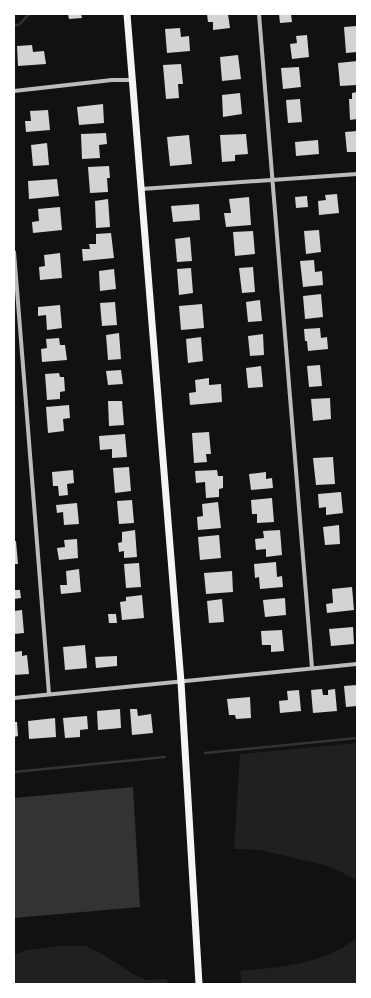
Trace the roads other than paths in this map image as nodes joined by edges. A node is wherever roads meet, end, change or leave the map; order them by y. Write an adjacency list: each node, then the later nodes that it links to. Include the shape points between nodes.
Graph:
1 (127, 14): 3 (main road)
2 (259, 14): 6 (street)
3 (132, 80): 4 (street, via 112,80); 7 (main road)
4 (14, 92)
5 (357, 174): 6 (street)
6 (273, 180): 7 (street); 10 (street)
7 (141, 190): 11 (main road)
8 (14, 252): 12 (street)
9 (357, 664): 10 (street)
10 (312, 668): 11 (street)
11 (180, 682): 12 (street); 14 (main road)
12 (49, 694): 13 (street)
13 (14, 698)
14 (199, 984)

